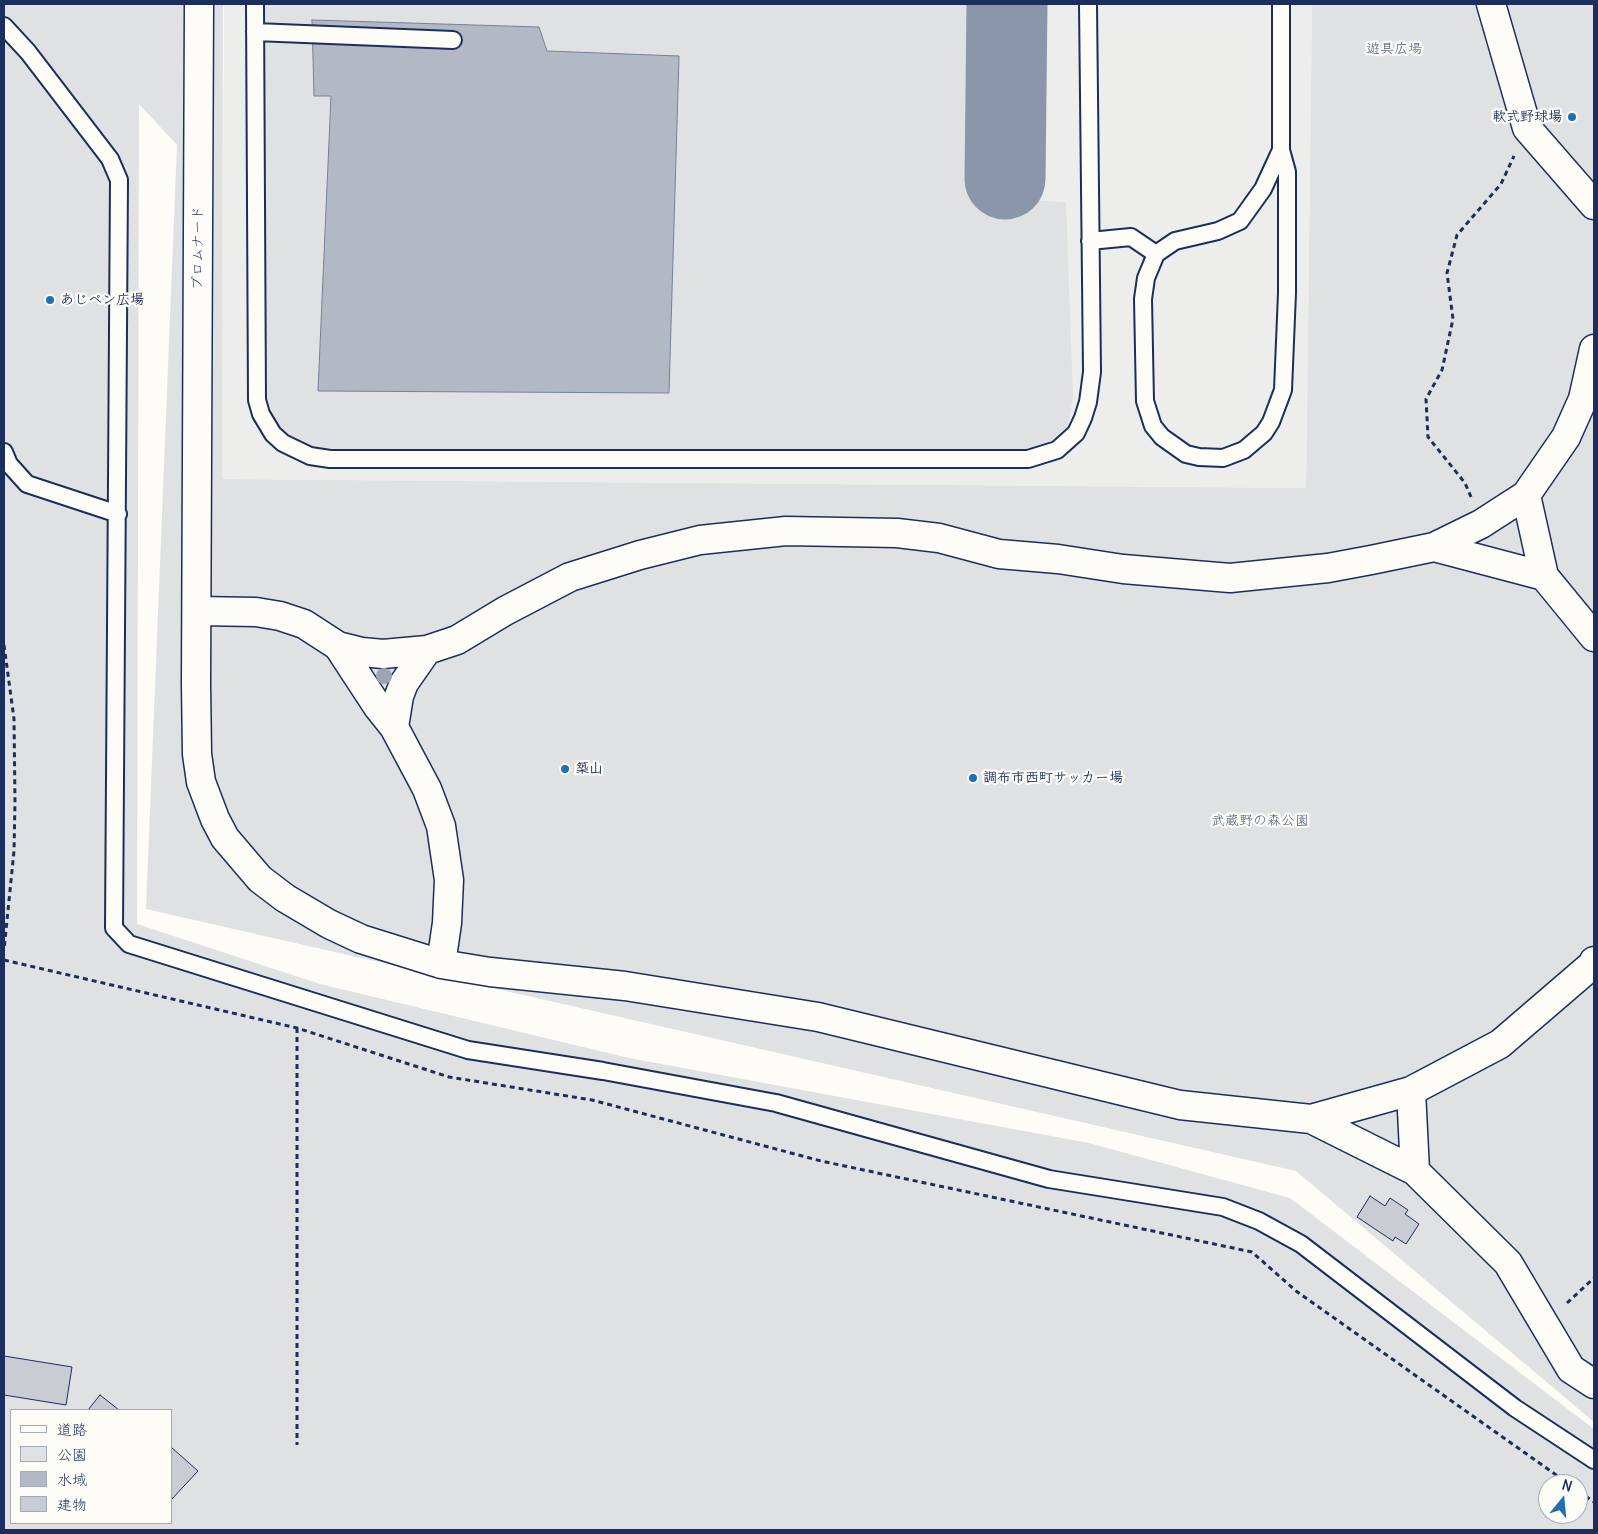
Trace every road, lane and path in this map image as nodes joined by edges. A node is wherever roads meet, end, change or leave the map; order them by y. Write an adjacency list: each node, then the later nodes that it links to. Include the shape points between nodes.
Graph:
1 (199, 4): 21 (street, プロムナード)
2 (255, 4): 7 (lane)
3 (1088, 4): 12 (lane)
4 (1281, 4): 10 (lane)
5 (1491, 4): 9 (street)
6 (4, 26): 17 (lane, via 28,52 110,159 119,180)
7 (255, 32): 8 (lane); 12 (lane, via 257,400 260,414 273,434 293,449 310,456 330,459 1028,459 1044,455 1057,450 1076,433 1088,402 1092,372)
8 (453, 40)
9 (1526, 128): 11 (street); 18 (path, via 1501,184 1457,235 1447,273 1453,320 1442,370 1426,399 1428,437 1465,483)
10 (1281, 150): 13 (lane, via 1263,189 1240,221 1218,231 1175,241); 13 (lane, via 1287,172 1283,390 1272,422 1244,450 1223,458 1186,454 1158,432 1148,413 1143,298 1146,278)
11 (1594, 205)
12 (1090, 241): 13 (lane, via 1131,237)
13 (1156, 254)
14 (1594, 349): 16 (street, via 1583,399 1566,437)
15 (4, 452): 17 (lane, via 9,464 27,484)
16 (1526, 495): 18 (street); 20 (street)
17 (118, 514): 39 (lane, via 114,928 129,944 468,1050 776,1103 1049,1180 1223,1207 1259,1221 1302,1244 1515,1408)
18 (1481, 524): 19 (street)
19 (1434, 547): 20 (street); 25 (street, via 1328,568 1230,578 999,554 938,538 897,533 822,530 751,534 700,540 570,578 457,640)
20 (1544, 576): 22 (street)
21 (198, 611): 24 (street, via 256,612 280,616 304,624); 30 (street, プロムナード, via 197,754 207,798 226,838 260,879 329,924 361,939)
22 (1594, 637)
23 (4, 645): 27 (path, via 14,719 15,802 14,851)
24 (338, 646): 25 (street, via 383,654); 26 (street)
25 (427, 650): 26 (street, via 404,683)
26 (394, 727): 30 (street, via 426,789 440,826 449,880)
27 (4, 950)
28 (4, 960): 31 (path)
29 (1594, 963): 32 (street, via 1500,1044)
30 (441, 964): 33 (street, プロムナード, via 625,986 818,1017 1180,1104)
31 (297, 1028): 38 (path); 40 (path, via 448,1077 592,1100 821,1161 1252,1252 1296,1291)
32 (1412, 1091): 33 (street); 34 (street)
33 (1311, 1119): 34 (street)
34 (1415, 1171): 36 (street, via 1508,1262)
35 (1594, 1278): 36 (path)
36 (1544, 1324): 37 (street, via 1571,1369)
37 (1594, 1384)
38 (297, 1445)
39 (1594, 1460)
40 (1555, 1474)

